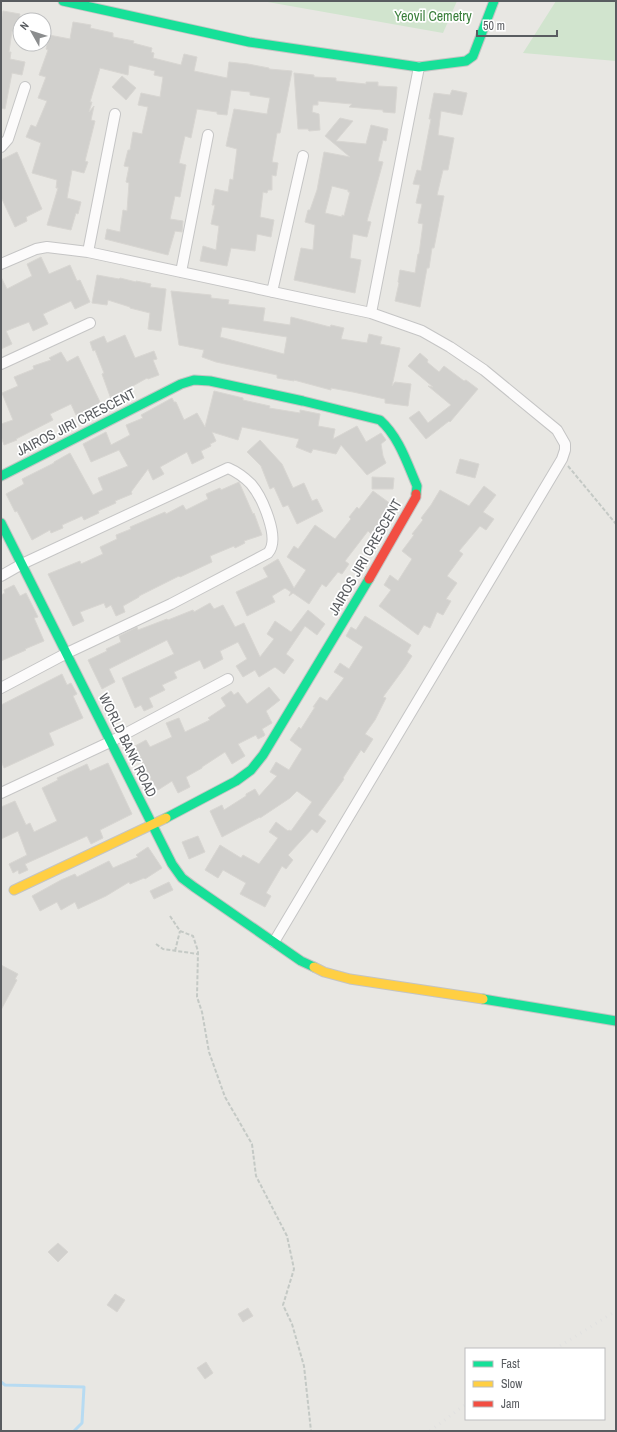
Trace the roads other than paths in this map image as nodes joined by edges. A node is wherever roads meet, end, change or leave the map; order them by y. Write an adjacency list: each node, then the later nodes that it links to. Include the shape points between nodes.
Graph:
1 (63, 1): 3 (street)
2 (494, 1): 4 (street, via 473,56 466,61)
3 (81, 3): 4 (street, via 249,42)
4 (419, 67): 14 (street)
5 (25, 87): 8 (street, via 8,139)
6 (115, 114): 10 (street)
7 (208, 135): 12 (street)
8 (1, 147)
9 (303, 156): 13 (street)
10 (88, 252): 11 (street, via 47,247); 12 (street)
11 (1, 264)
12 (181, 272): 13 (street)
13 (272, 292): 14 (street)
14 (371, 312): 28 (street, via 422,331 484,370 557,430 565,444 565,450)
15 (90, 323): 16 (street)
16 (1, 364)
17 (1, 476): 26 (street, JAIROS JIRI CRESCENT, via 181,384 194,380 210,381 380,420 390,428 400,446 416,486 416,497 263,755 251,770 236,781)
18 (1, 523): 19 (street, WORLD BANK ROAD)
19 (22, 564): 20 (street); 21 (street, WORLD BANK ROAD); 21 (street, via 228,468 251,484 266,510 273,545 268,553 171,604)
20 (1, 576)
21 (67, 653): 23 (street); 24 (street, WORLD BANK ROAD)
22 (228, 679): 24 (street)
23 (1, 688)
24 (110, 742): 25 (street); 26 (street, WORLD BANK ROAD)
25 (1, 793)
26 (151, 826): 27 (street, JAIROS JIRI CRESCENT); 28 (street, WORLD BANK ROAD, via 182,878)
27 (14, 890)
28 (274, 942): 29 (street, WORLD BANK ROAD, via 301,961 324,972)
29 (616, 1021)

